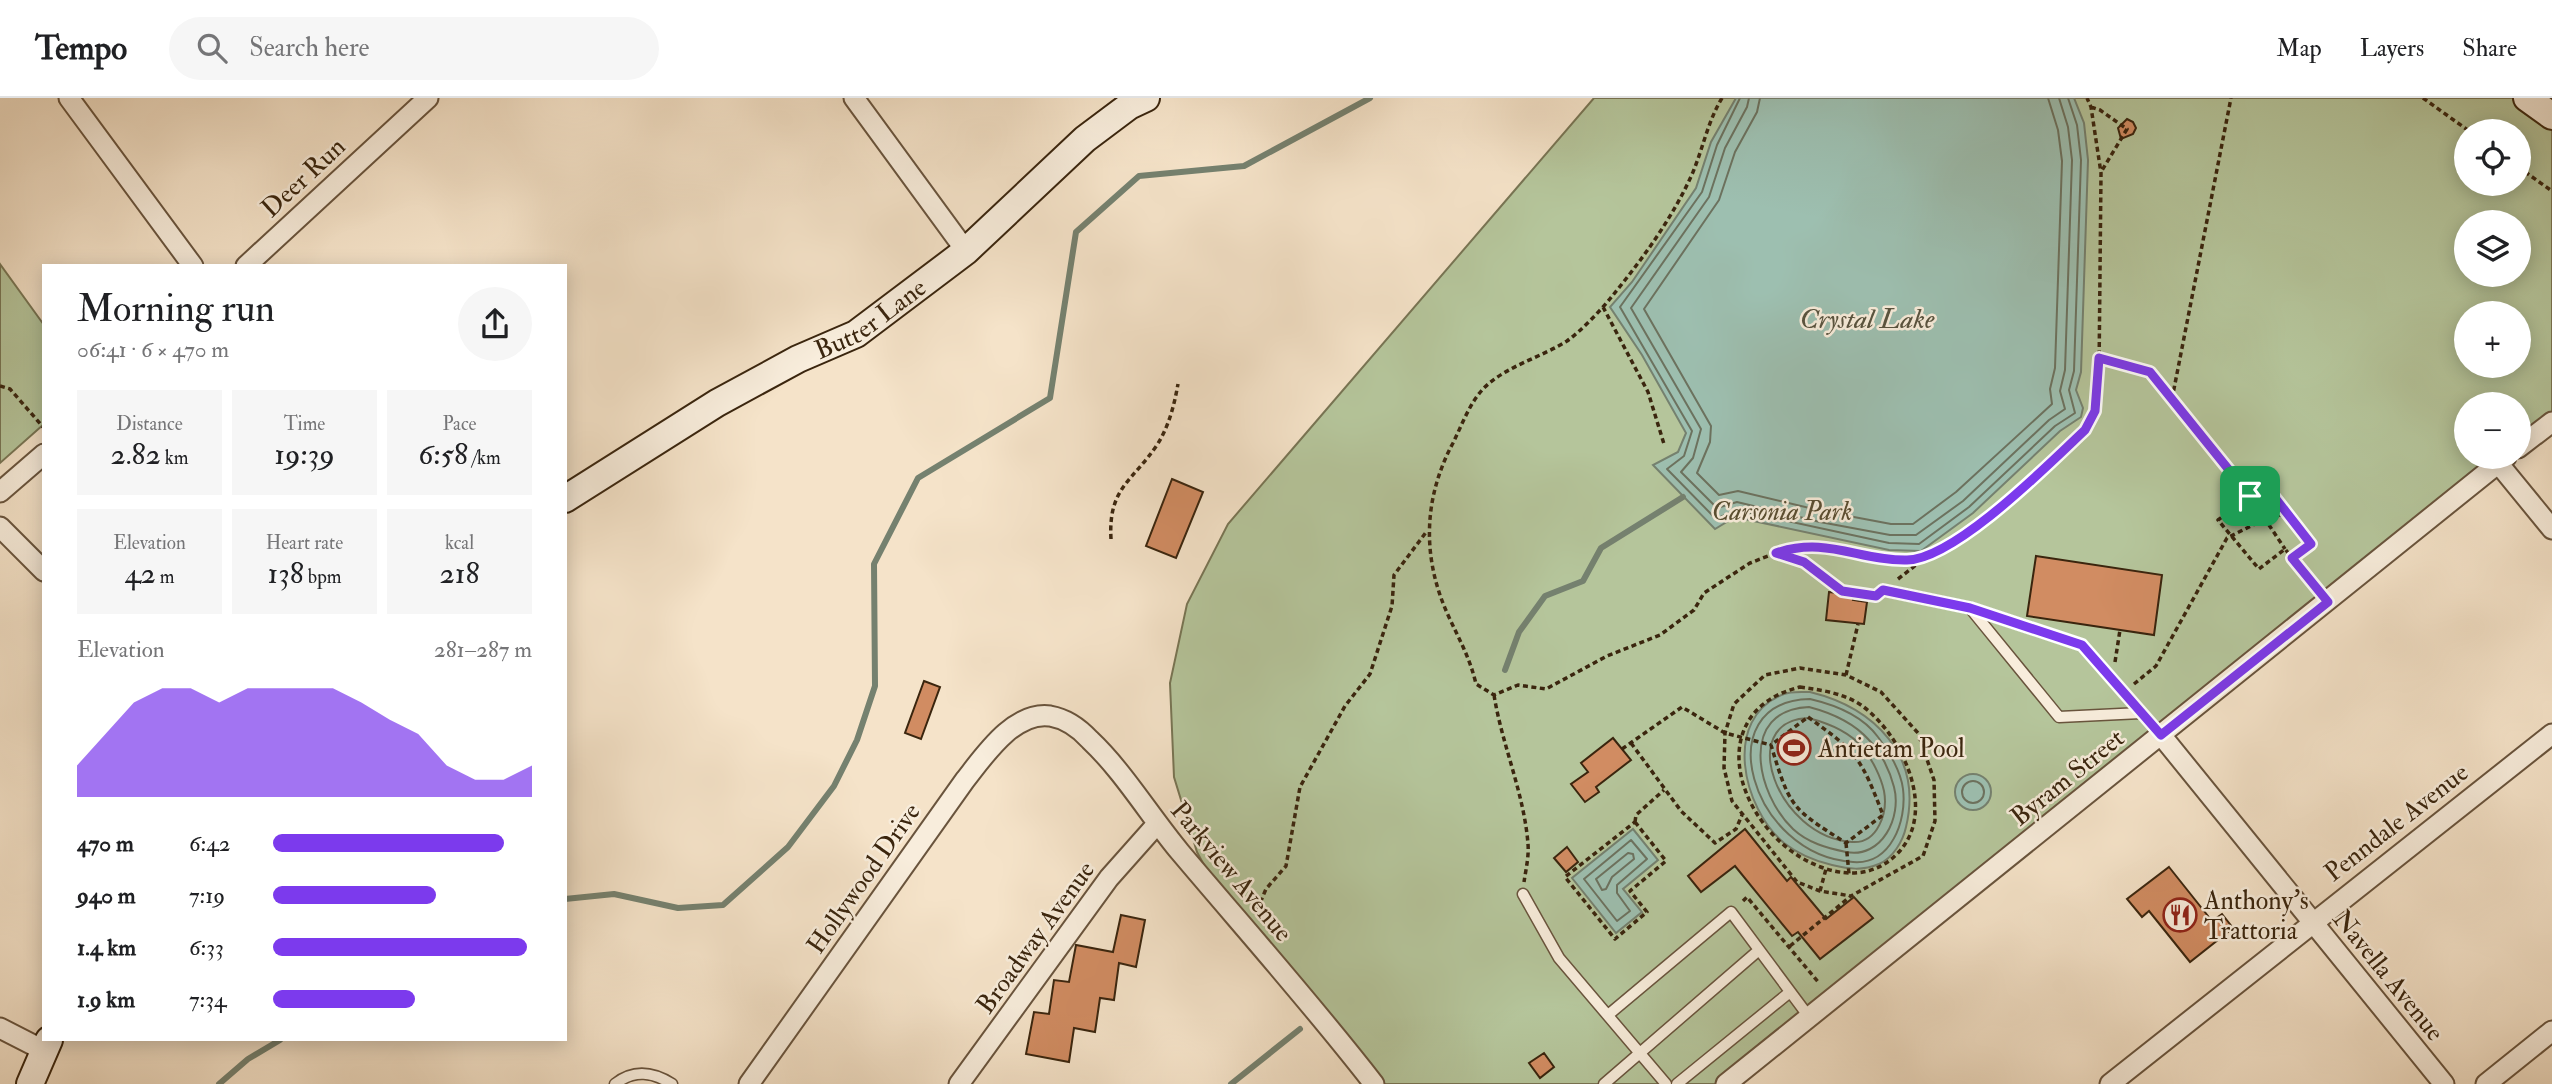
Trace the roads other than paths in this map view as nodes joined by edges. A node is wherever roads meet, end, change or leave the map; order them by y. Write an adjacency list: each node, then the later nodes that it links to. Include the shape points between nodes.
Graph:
1 (69, 98): 8 (street)
2 (854, 98): 7 (street)
3 (1146, 98): 7 (street, Butter Lane, via 1085,139)
4 (2527, 98): 6 (street)
5 (425, 99): 9 (street, Deer Run)
6 (2552, 116)
7 (966, 251): 16 (street, Butter Lane, via 856,334 717,403)
8 (193, 264)
9 (248, 264)
10 (2552, 422): 11 (street)
11 (2531, 438)
12 (42, 456): 15 (street)
13 (2491, 469): 25 (street, Byram Street)
14 (2508, 469): 18 (street)
15 (0, 492)
16 (567, 498)
17 (0, 527): 19 (street)
18 (2552, 530)
19 (42, 569)
20 (1883, 590): 21 (lane)
21 (1970, 608): 22 (lane, via 2082,645); 22 (lane, via 2059,717)
22 (2141, 713): 25 (lane)
23 (1034, 716): 26 (street, Parkview Avenue, via 1070,722 1092,741); 40 (street, Hollywood Drive, via 992,746 965,780)
24 (2552, 734): 28 (street, Penndale Avenue)
25 (2161, 735): 28 (street, Navella Avenue); 32 (street, Byram Street)
26 (1157, 824): 41 (street, Broadway Avenue, via 1109,878); 42 (street, Parkview Avenue)
27 (1523, 894): 31 (lane, via 1559,958)
28 (2312, 921): 47 (street, Penndale Avenue); 48 (street, Navella Avenue)
29 (1759, 950): 30 (lane); 31 (lane, via 1731,912); 36 (lane)
30 (1790, 992): 32 (lane); 45 (lane)
31 (1608, 1015): 36 (lane)
32 (1809, 1017): 46 (street, Byram Street)
33 (0, 1028): 35 (street)
34 (2552, 1031): 49 (street)
35 (46, 1045): 37 (street)
36 (1641, 1052): 43 (lane); 44 (lane)
37 (30, 1084)
38 (615, 1084): 39 (lane, via 640,1073 652,1073)
39 (673, 1084)
40 (749, 1084)
41 (959, 1084)
42 (1374, 1084)
43 (1604, 1084)
44 (1666, 1084)
45 (1677, 1084)
46 (1726, 1084)
47 (2110, 1084)
48 (2444, 1084)
49 (2486, 1084)

